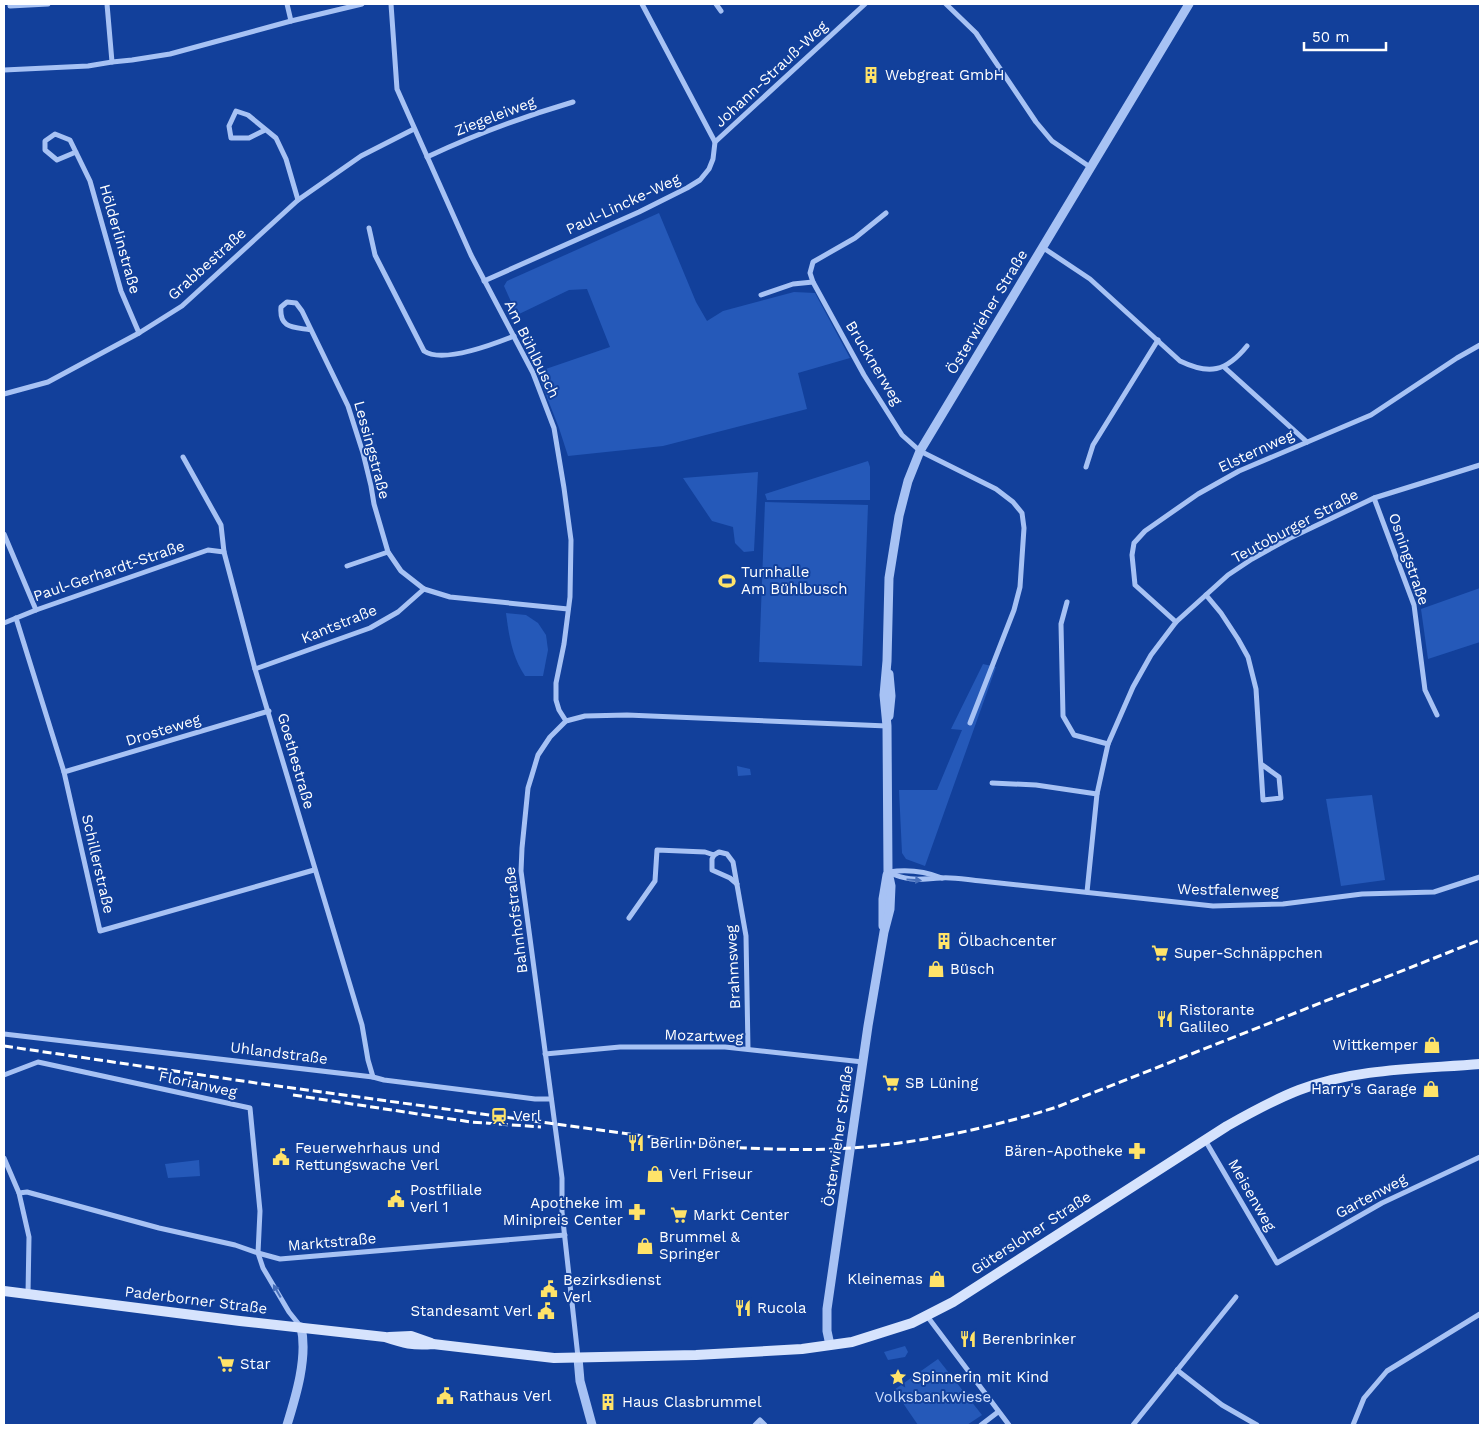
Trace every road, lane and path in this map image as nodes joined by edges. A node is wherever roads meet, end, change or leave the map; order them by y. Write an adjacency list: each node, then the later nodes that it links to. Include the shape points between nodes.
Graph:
1 (48, 4): 11 (street)
2 (107, 4): 14 (street)
3 (287, 4): 13 (street)
4 (362, 4): 13 (street)
5 (391, 4): 17 (street, Am Bühlbusch, via 397,89)
6 (642, 4): 19 (street)
7 (716, 4): 12 (street)
8 (865, 4): 19 (street, Johann-Strauß-Weg)
9 (946, 4): 22 (street, via 976,33 1052,141)
10 (1189, 4): 22 (street, Österwieher Straße)
11 (10, 6)
12 (721, 11)
13 (290, 21): 14 (street, via 170,54)
14 (112, 62): 15 (street)
15 (4, 70)
16 (573, 102): 21 (street, Ziegeleiweg, via 518,118)
17 (414, 129): 21 (street, Am Bühlbusch); 23 (street, Grabbestraße, via 361,156)
18 (265, 130): 18 (street, via 248,115 236,111 229,126 231,138 249,138); 23 (street, via 276,138 286,159)
19 (715, 142): 27 (street, Paul-Lincke-Weg, via 709,169 687,188)
20 (76, 152): 20 (street, Hölderlinstraße, via 70,140 55,134 45,141 45,150 57,160); 31 (street, Hölderlinstraße, via 90,181 121,291)
21 (427, 157): 27 (street, Am Bühlbusch)
22 (1090, 167): 26 (street, Österwieher Straße)
23 (298, 200): 31 (street, Grabbestraße, via 182,306)
24 (886, 213): 28 (street, via 855,238 813,262 810,273)
25 (369, 228): 32 (street, via 375,255 424,351 430,355 456,354)
26 (1042, 247): 33 (street, via 1090,279); 39 (street, Österwieher Straße)
27 (484, 281): 32 (street, Am Bühlbusch)
28 (813, 282): 29 (street, via 793,284); 39 (street, Brucknerweg, via 864,375 902,435)
29 (761, 295)
30 (311, 330): 30 (street, Lessingstraße, via 283,323 281,307 287,302 296,303); 46 (street, Lessingstraße, via 348,406)
31 (138, 334): 37 (street, Grabbestraße, via 48,382)
32 (514, 336): 51 (street, Am Bühlbusch, via 535,378 554,428 571,540)
33 (1158, 340): 36 (street, via 1180,361 1195,368); 42 (street, via 1093,445)
34 (1480, 345): 38 (street, Elsternweg, via 1371,415)
35 (1247, 346): 36 (street)
36 (1224, 367): 38 (street)
37 (4, 394)
38 (1307, 442): 54 (street, Elsternweg, via 1239,471 1198,494 1144,531 1134,543 1135,585)
39 (920, 450): 60 (street, via 996,489 1022,513 1020,587); 61 (street, Österwieher Straße, via 908,481 894,536 888,592 887,661 891,696)
40 (183, 457): 45 (street, Goethestraße, via 221,525)
41 (1480, 465): 43 (street, Teutoburger Straße)
42 (1086, 468)
43 (1374, 498): 49 (street, Teutoburger Straße, via 1252,559); 58 (street, Osningstraße, via 1414,605 1424,690)
44 (4, 534): 52 (street)
45 (224, 552): 52 (street, Paul-Gerhardt-Straße, via 208,550); 56 (street, Goethestraße)
46 (388, 552): 47 (street); 48 (street, Lessingstraße, via 401,571)
47 (347, 566)
48 (424, 589): 51 (street, Lessingstraße, via 450,597); 56 (street, Kantstraße, via 398,612 370,628)
49 (1206, 595): 54 (street, Teutoburger Straße); 63 (street, via 1248,657 1256,689)
50 (1067, 602): 62 (street, via 1061,624 1063,716 1074,735)
51 (568, 609): 59 (street, Am Bühlbusch, via 556,683 556,700)
52 (36, 610): 53 (street, Paul-Gerhardt-Straße)
53 (16, 618): 55 (street, Paul-Gerhardt-Straße); 64 (street, Schillerstraße)
54 (1176, 622): 62 (street, Teutoburger Straße, via 1151,655 1133,687)
55 (4, 623)
56 (255, 668): 57 (street, Goethestraße)
57 (269, 711): 64 (street, Drosteweg); 68 (street, Goethestraße)
58 (1436, 715)
59 (566, 721): 61 (street, via 585,716 627,715); 77 (street, Bahnhofstraße, via 538,755 528,788 522,848 522,871)
60 (970, 723)
61 (887, 726): 69 (street, Österwieher Straße)
62 (1108, 744): 66 (street, Teutoburger Straße)
63 (1261, 764): 63 (street, via 1263,800 1281,798 1279,777)
64 (64, 772): 68 (street, Schillerstraße, via 100,931)
65 (992, 783): 66 (street, via 1036,785)
66 (1097, 794): 73 (street, Teutoburger Straße)
67 (714, 855): 72 (street, via 712,870); 72 (street, Brahmsweg, via 719,852 728,854); 74 (street, Brahmsweg, via 657,850 655,881)
68 (314, 870): 81 (street, Goethestraße, via 362,1025)
69 (888, 872): 71 (street, Westfalenweg, via 918,870); 71 (street, Westfalenweg, one-way to 71, via 908,880); 78 (street, Österwieher Straße, via 890,909)
70 (1480, 877): 73 (street, Westfalenweg, via 1434,892 1362,894 1274,904 1213,906)
71 (943, 878): 73 (street, Westfalenweg)
72 (738, 884): 76 (street, Brahmsweg, via 746,936)
73 (1087, 892)
74 (630, 918)
75 (4, 1034): 81 (street, Uhlandstraße)
76 (748, 1049): 77 (street, Mozartweg, via 620,1047); 78 (street, Mozartweg)
77 (545, 1054): 82 (street, Bahnhofstraße)
78 (863, 1062): 96 (street, Österwieher Straße, via 827,1309)
79 (1480, 1064): 83 (main road, Gütersloher Straße, via 1364,1074 1311,1086 1269,1102)
80 (4, 1075): 88 (street, Florianweg, via 38,1062 250,1108 260,1211)
81 (373, 1077): 82 (street, Uhlandstraße)
82 (551, 1099): 87 (street, Bahnhofstraße, via 562,1178)
83 (1205, 1140): 89 (street, Meisenweg); 94 (main road, Gütersloher Straße)
84 (1480, 1157): 89 (street, Gartenweg, via 1382,1203)
85 (4, 1158): 86 (street)
86 (19, 1193): 88 (street, Marktstraße, via 28,1192); 91 (street, via 29,1237)
87 (565, 1235): 88 (street, Marktstraße, via 280,1259); 97 (street, Bahnhofstraße)
88 (258, 1253): 95 (street, Florianweg, one-way to 88, via 263,1268)
89 (1277, 1263)
90 (4, 1291): 91 (main road, Paderborner Straße)
91 (28, 1294): 95 (main road, Paderborner Straße)
92 (1236, 1296): 98 (street)
93 (1480, 1314): 108 (street, via 1387,1370 1364,1398)
94 (927, 1316): 96 (main road, Gütersloher Straße, via 864,1338); 99 (street)
95 (301, 1327): 97 (main road, Paderborner Straße, via 385,1337 418,1337 433,1344 537,1357); 100 (street, via 304,1338 299,1379)
96 (830, 1345): 97 (main road, Gütersloher Straße, via 696,1355)
97 (578, 1358): 101 (street)
98 (1177, 1370): 106 (street); 107 (street, via 1222,1405)
99 (998, 1412): 104 (street); 105 (street)
100 (286, 1425)
101 (592, 1425)
102 (756, 1425): 103 (street, via 760,1420)
103 (765, 1425)
104 (981, 1425)
105 (1009, 1425)
106 (1132, 1425)
107 (1257, 1425)
108 (1353, 1425)

